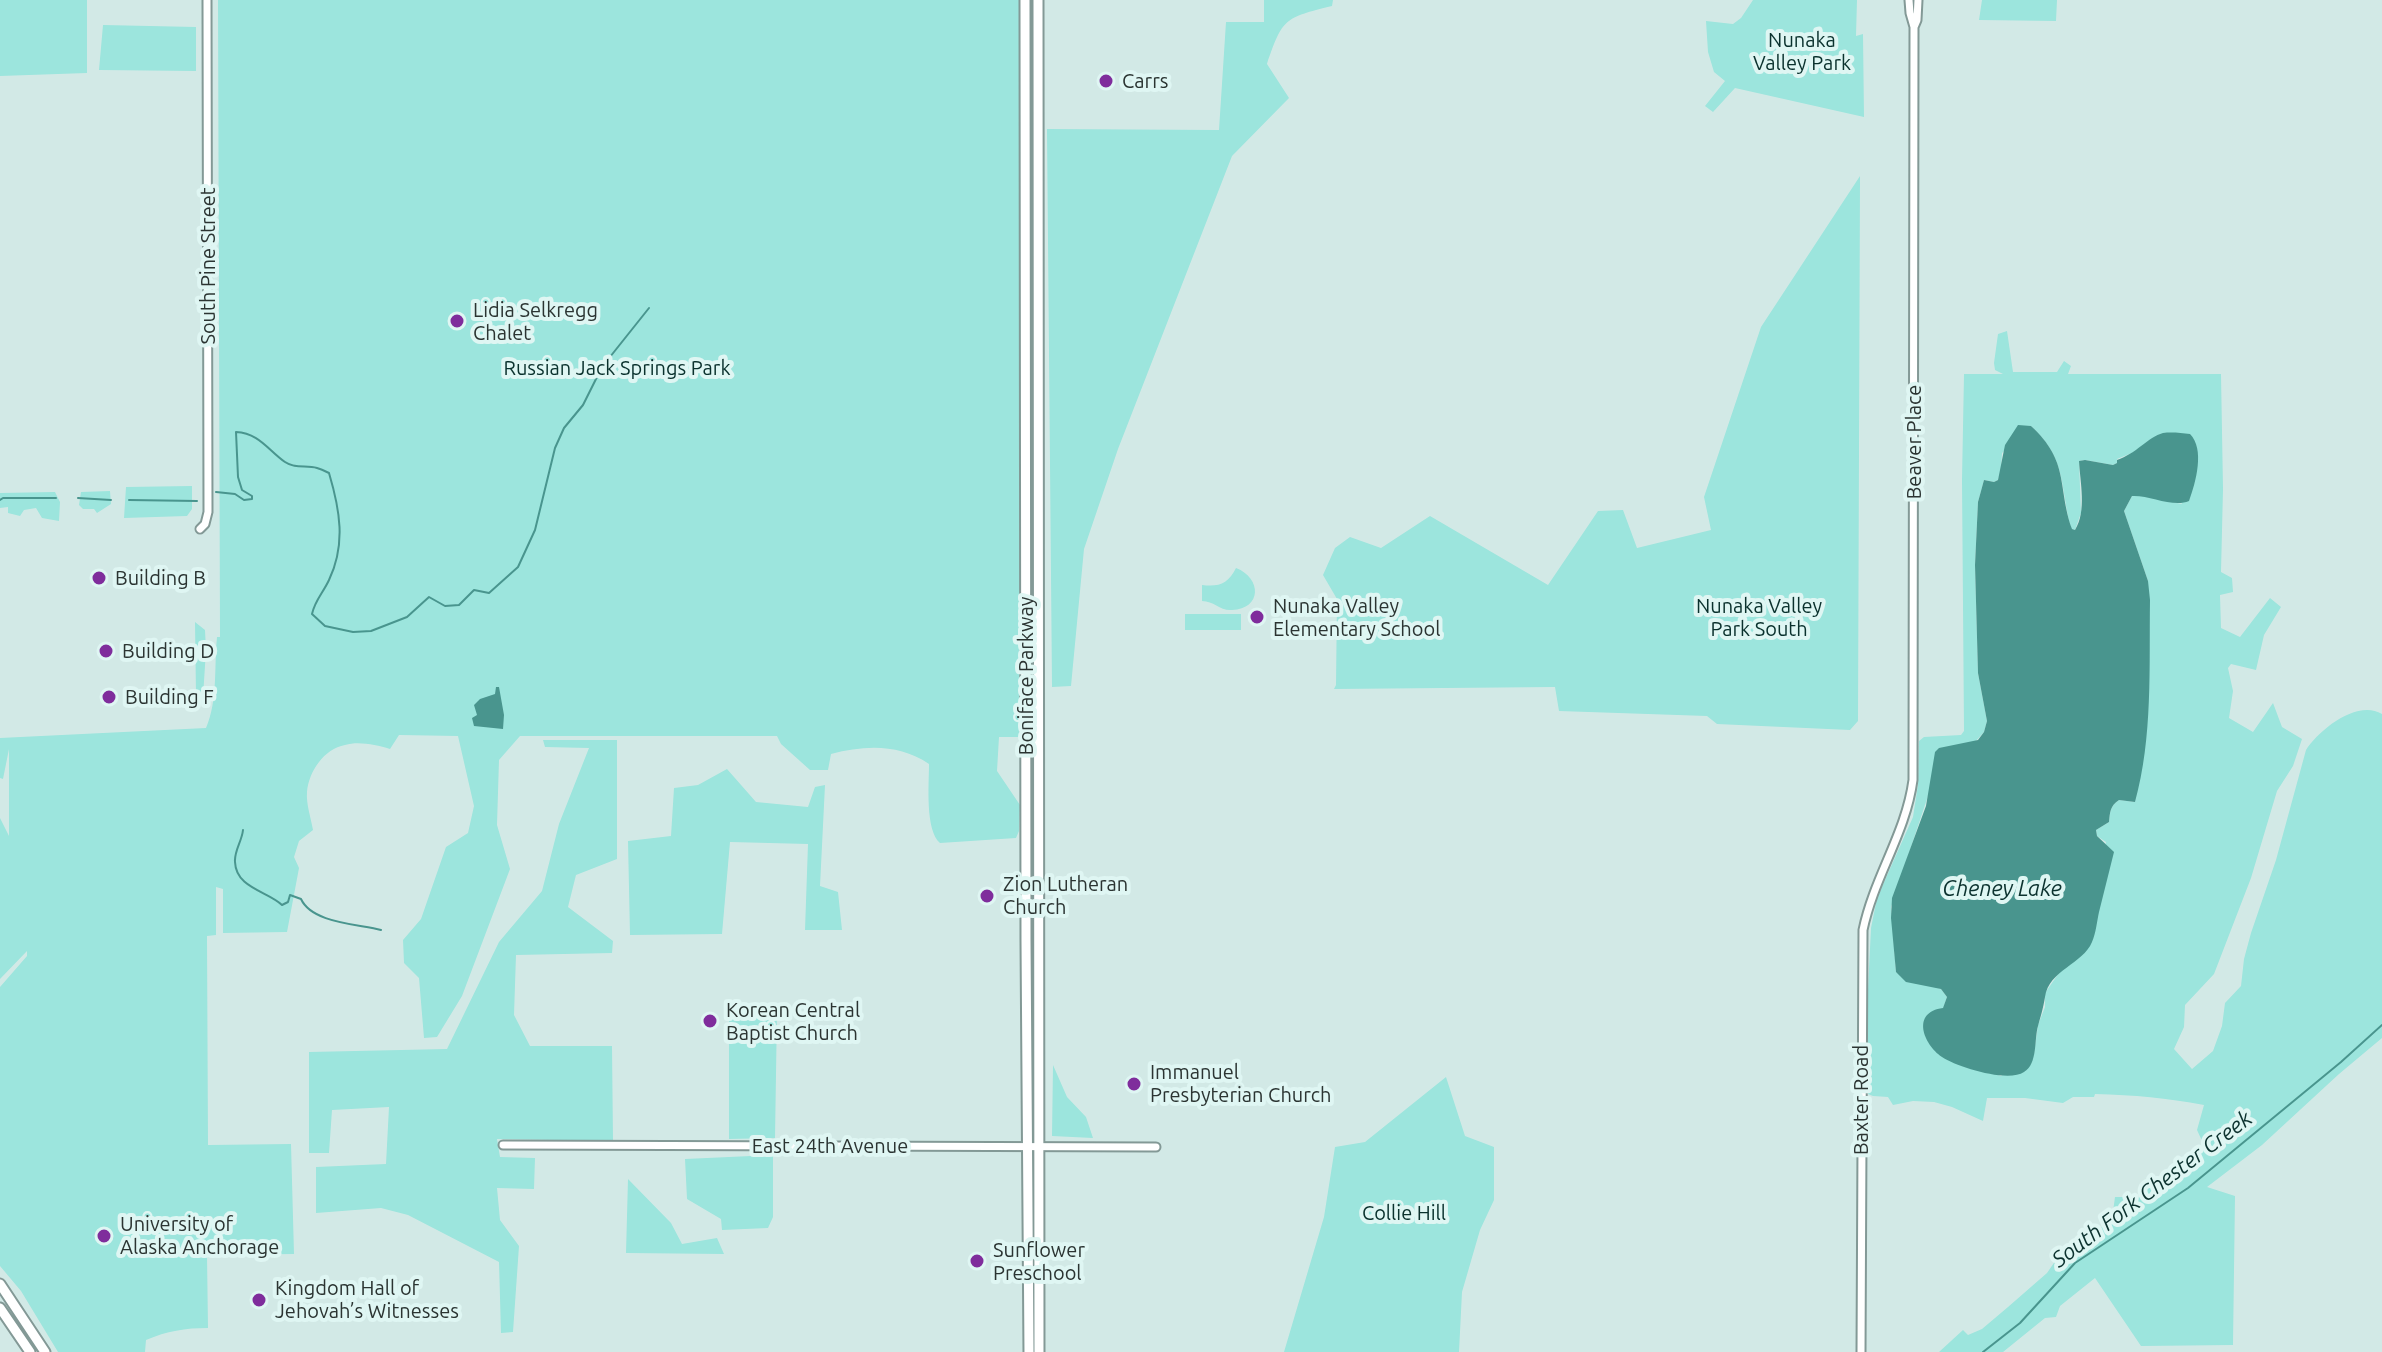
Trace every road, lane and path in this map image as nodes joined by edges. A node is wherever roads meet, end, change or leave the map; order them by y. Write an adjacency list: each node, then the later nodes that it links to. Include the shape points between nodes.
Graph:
1 (207, 0): 7 (street, South Pine Street, via 208,512)
2 (1025, 0): 10 (main road, Boniface Parkway)
3 (1038, 0): 11 (main road, Boniface Parkway)
4 (1909, 0): 6 (street, Beaver Place)
5 (1918, 0): 6 (street, Beaver Place)
6 (1914, 27): 8 (street, Beaver Place, via 1914,771 1907,814)
7 (200, 529)
8 (1891, 853): 19 (street, Baxter Road, via 1871,900 1862,945)
9 (503, 1145): 10 (street, East 24th Avenue)
10 (1028, 1147): 11 (street, East 24th Avenue); 17 (main road, Boniface Parkway)
11 (1040, 1147): 12 (street, East 24th Avenue); 18 (main road, Boniface Parkway)
12 (1156, 1147)
13 (0, 1284): 16 (main road)
14 (0, 1308): 15 (main road)
15 (30, 1352)
16 (45, 1352)
17 (1029, 1352)
18 (1039, 1352)
19 (1861, 1352)

